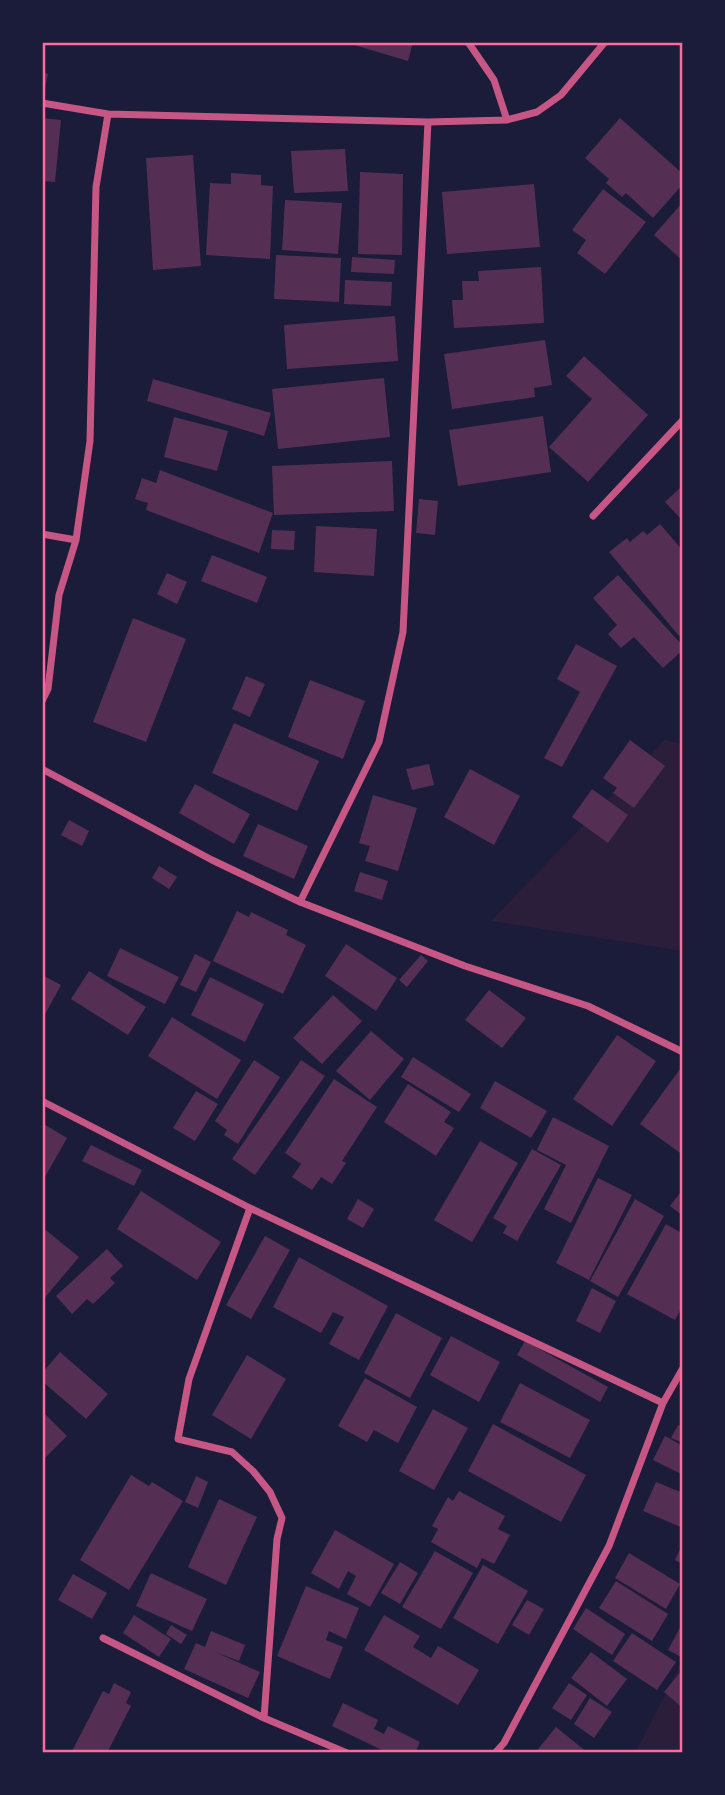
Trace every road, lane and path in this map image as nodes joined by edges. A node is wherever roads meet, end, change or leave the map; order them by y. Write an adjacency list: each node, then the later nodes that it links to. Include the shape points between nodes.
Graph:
1 (468, 42): 5 (street, via 494,80)
2 (605, 42): 5 (street, via 561,95 537,112)
3 (42, 103): 4 (street)
4 (108, 114): 6 (street); 10 (street, via 96,187 90,441)
5 (507, 120): 6 (street)
6 (428, 122): 13 (street, via 403,632 379,742)
7 (683, 420): 8 (street)
8 (593, 516)
9 (42, 534): 10 (street)
10 (76, 540): 11 (street, via 59,595 48,689)
11 (42, 701)
12 (42, 769): 13 (street)
13 (300, 902): 14 (street, via 465,966 589,1006)
14 (683, 1052)
15 (42, 1101): 16 (street)
16 (250, 1208): 18 (street); 20 (street, via 189,1379 178,1439 232,1452 270,1492 282,1518)
17 (683, 1368): 18 (street)
18 (663, 1403): 22 (street, via 609,1546 504,1744)
19 (103, 1638): 20 (street)
20 (264, 1718): 21 (street)
21 (347, 1753)
22 (495, 1753)

